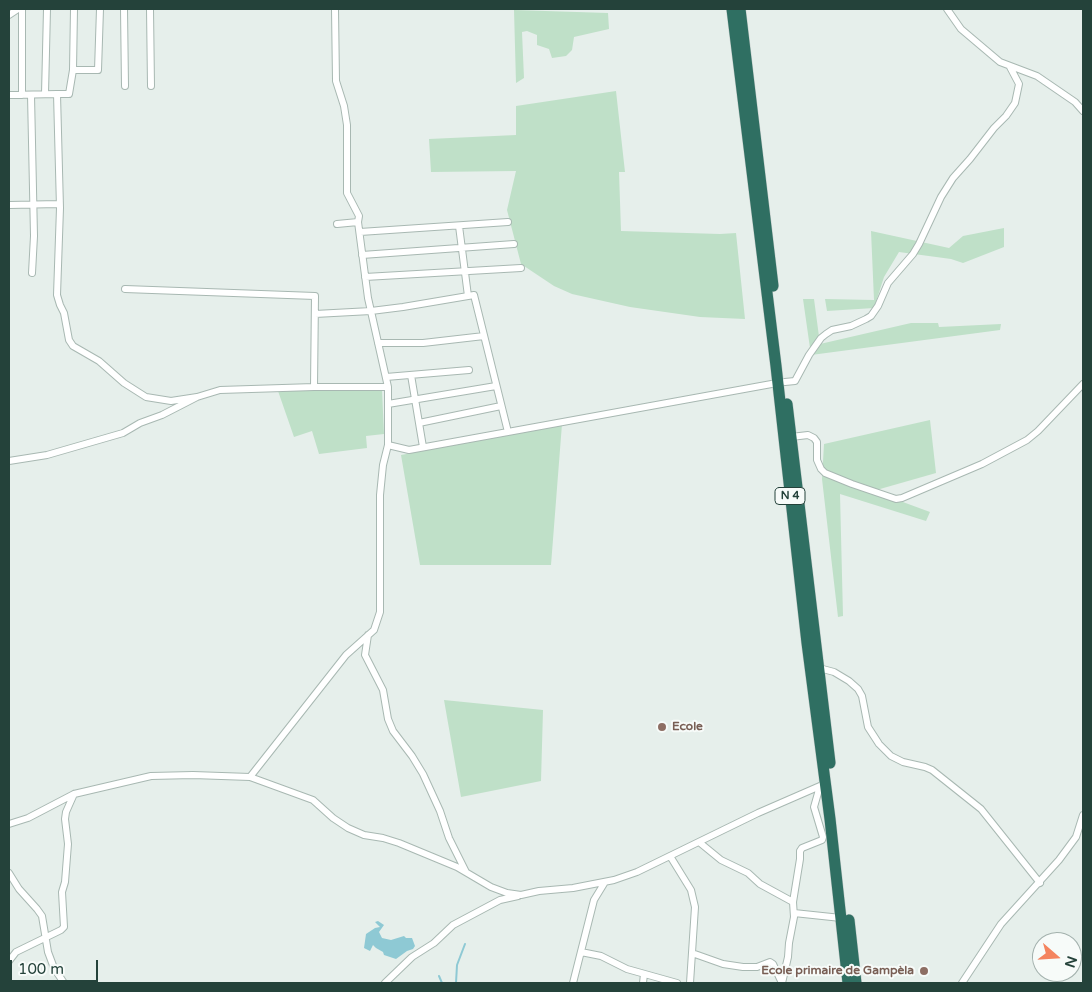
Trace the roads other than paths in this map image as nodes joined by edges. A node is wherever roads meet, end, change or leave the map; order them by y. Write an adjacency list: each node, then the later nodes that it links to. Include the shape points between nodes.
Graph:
1 (18, 9): 11 (street); 19 (street)
2 (47, 9): 16 (street)
3 (74, 9): 13 (street)
4 (100, 9): 13 (street, via 98,70)
5 (124, 9): 14 (street)
6 (150, 9): 15 (street)
7 (335, 9): 25 (street, via 336,81 346,125 347,193 359,216)
8 (732, 9): 46 (highway, N 4)
9 (740, 9): 46 (highway, N 4)
10 (947, 9): 12 (street, via 960,29)
11 (9, 14)
12 (1010, 67): 21 (street, via 1037,76); 46 (street, via 1020,84 1015,103 953,178 920,244 888,283 871,316 851,326 832,330 821,338 795,381)
13 (73, 70): 17 (street, via 69,94)
14 (125, 86)
15 (151, 86)
16 (45, 94): 17 (street); 20 (street)
17 (57, 94): 22 (street)
18 (9, 95): 19 (street)
19 (22, 95): 20 (street)
20 (31, 95): 24 (street)
21 (1083, 111)
22 (60, 204): 24 (street); 51 (street, via 57,295 73,346 99,361 146,397 172,402)
23 (9, 205): 24 (street)
24 (33, 205): 35 (street)
25 (358, 222): 27 (street); 29 (street)
26 (508, 222): 28 (street)
27 (337, 224)
28 (459, 226): 29 (street); 31 (street)
29 (360, 232): 32 (street)
30 (514, 244): 31 (street)
31 (462, 248): 32 (street); 34 (street)
32 (362, 254): 36 (street)
33 (521, 268): 34 (street)
34 (465, 271): 36 (street); 38 (street)
35 (32, 273)
36 (365, 277): 39 (street)
37 (125, 288): 40 (street, via 315,296)
38 (468, 296): 39 (street); 41 (street, via 474,295)
39 (371, 311): 40 (street); 42 (street)
40 (315, 314): 49 (street)
41 (484, 336): 42 (street, via 422,343); 48 (street)
42 (378, 343): 45 (street)
43 (469, 370): 44 (street)
44 (410, 375): 45 (street); 52 (street)
45 (386, 378): 50 (street)
46 (781, 382): 56 (street); 57 (highway, N 4); 64 (highway, N 4)
47 (1083, 384): 57 (street, via 1026,440 982,464 902,498 880,494 825,473 818,460 814,438 808,435)
48 (496, 386): 52 (street); 54 (street)
49 (314, 387): 50 (street); 51 (street, via 220,390)
50 (388, 387): 53 (street)
51 (197, 398): 60 (street, via 123,434)
52 (415, 400): 53 (street); 55 (street)
53 (388, 404): 58 (street)
54 (501, 406): 55 (street); 56 (street)
55 (419, 423): 59 (street)
56 (508, 432): 59 (street)
57 (791, 437): 62 (highway, N 4)
58 (388, 445): 59 (street, via 409,450); 61 (street, via 380,495 380,612 374,630)
59 (423, 448)
60 (9, 461)
61 (368, 635): 63 (street, via 346,655); 72 (street, via 365,655 383,690 392,731 423,774)
62 (819, 668): 74 (street, via 834,672 858,689 868,727 878,744 903,762 932,770 981,809); 92 (highway, N 4)
63 (250, 777): 65 (street, via 151,776); 72 (street, via 313,800 332,818 356,832 400,843)
64 (822, 784): 69 (street); 76 (street, via 814,807 823,837 800,851); 78 (highway, N 4)
65 (74, 794): 67 (street); 79 (street, via 65,819 68,844 62,892 64,927)
66 (1083, 815): 74 (street, via 1076,837)
67 (12, 823): 68 (street)
68 (9, 830)
69 (699, 842): 70 (street); 76 (street, via 721,860)
70 (670, 856): 73 (street, via 637,872); 81 (street, via 694,898)
71 (9, 873): 79 (street, via 42,916)
72 (467, 873): 75 (street, via 491,887)
73 (605, 882): 75 (street); 80 (street, via 594,900)
74 (1040, 882): 93 (street, via 998,929)
75 (520, 895): 85 (street, via 500,900 452,925)
76 (793, 902): 77 (street)
77 (794, 913): 78 (street); 90 (street)
78 (841, 918): 91 (highway, N 4)
79 (45, 937): 82 (street, via 16,952); 84 (street, via 54,968)
80 (581, 952): 83 (street); 86 (street)
81 (692, 953): 89 (street); 90 (street, via 743,967 757,967 770,962)
82 (9, 961)
83 (644, 974): 87 (street); 88 (street)
84 (64, 983)
85 (385, 983)
86 (573, 983)
87 (643, 983)
88 (676, 983)
89 (690, 983)
90 (782, 983)
91 (848, 983)
92 (856, 983)
93 (962, 983)

